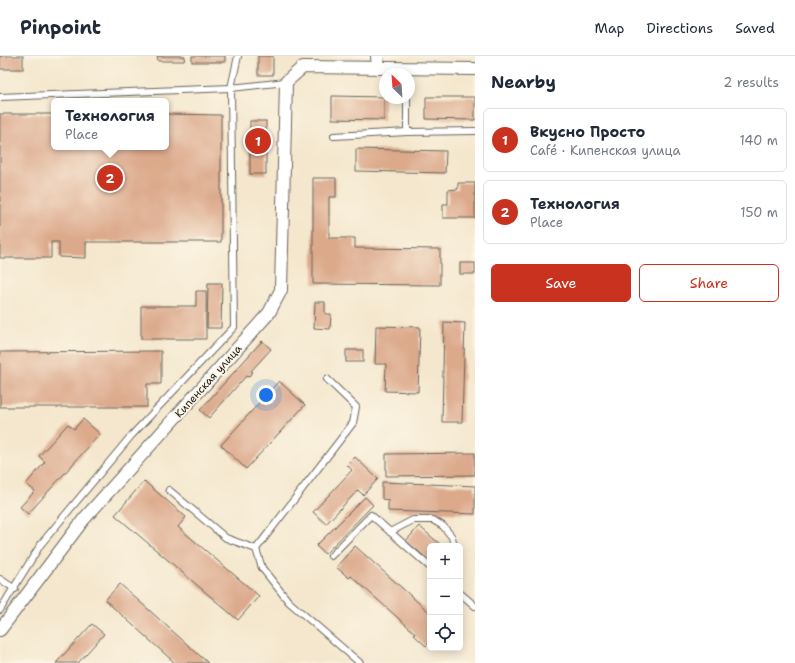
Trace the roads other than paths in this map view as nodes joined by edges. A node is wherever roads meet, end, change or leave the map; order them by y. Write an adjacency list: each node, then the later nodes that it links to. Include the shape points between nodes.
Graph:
1 (238, 56): 7 (lane)
2 (377, 56): 3 (street)
3 (378, 68): 6 (street, via 303,67)
4 (475, 68): 5 (street)
5 (415, 71)
6 (286, 82): 7 (lane); 25 (street, Кипенская улица, via 281,290 269,313 84,519)
7 (231, 88): 8 (lane); 21 (lane, via 234,327 131,436 41,544)
8 (0, 97)
9 (407, 104): 11 (lane)
10 (475, 131): 11 (lane)
11 (407, 132): 12 (lane)
12 (334, 136)
13 (327, 379): 17 (lane, via 356,407 353,423)
14 (169, 490): 17 (lane, via 226,538)
15 (390, 532): 16 (lane, via 413,520 433,520 443,526); 18 (lane, via 371,515); 19 (lane)
16 (453, 543)
17 (256, 549): 26 (lane, via 262,568 288,602)
18 (331, 556)
19 (427, 564)
20 (0, 579): 21 (lane)
21 (15, 589): 24 (lane)
22 (463, 596): 23 (lane)
23 (475, 606)
24 (0, 610)
25 (0, 630)
26 (360, 663)

